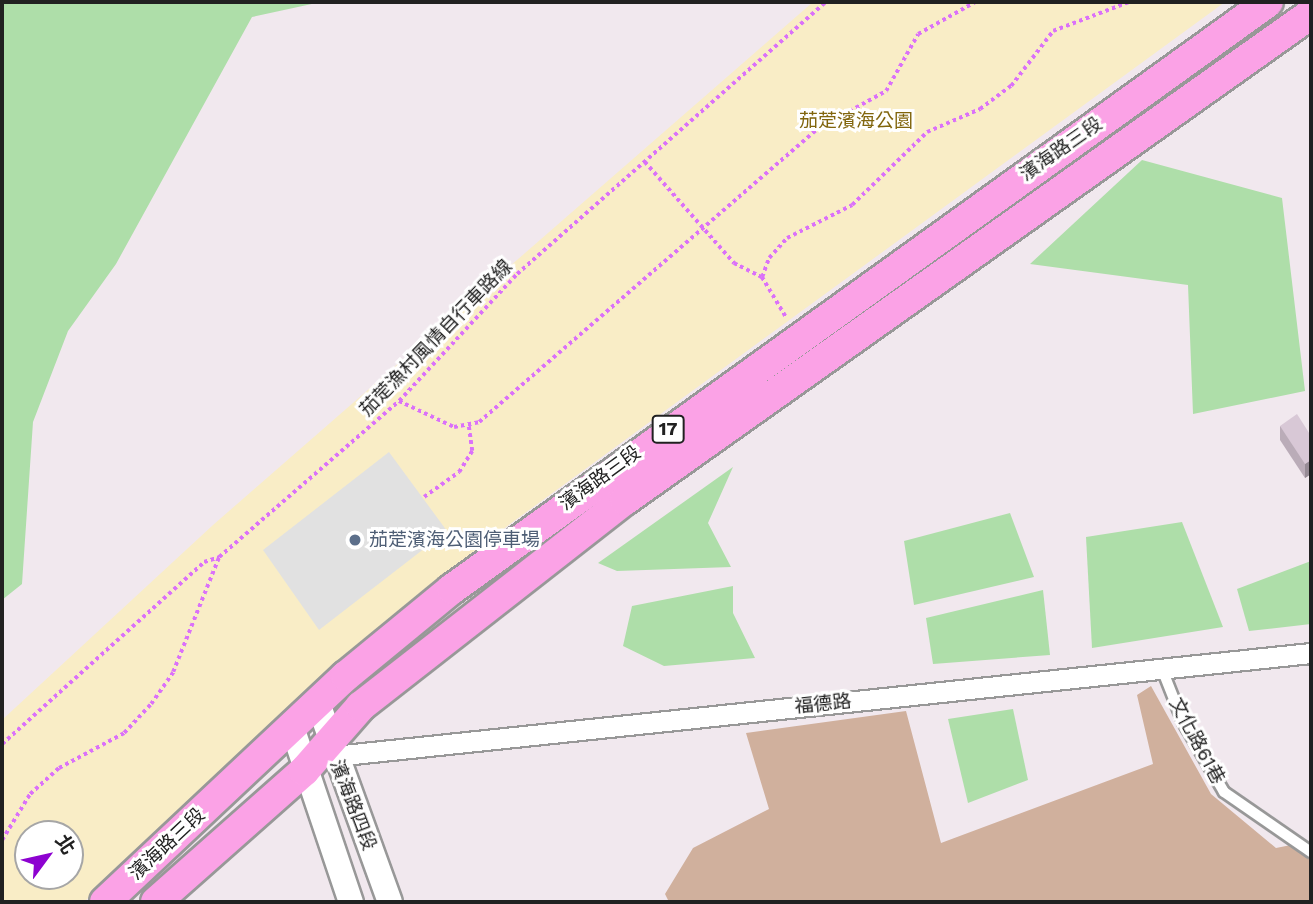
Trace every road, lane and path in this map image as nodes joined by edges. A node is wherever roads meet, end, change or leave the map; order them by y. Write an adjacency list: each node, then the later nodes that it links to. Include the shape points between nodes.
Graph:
1 (825, 2): 6 (path, 茄萣漁村風情自行車路線)
2 (975, 2): 7 (path, via 918,34 886,91 819,128)
3 (1129, 2): 8 (path, via 1053,31 1011,86 980,109 927,132 852,205 787,238 769,258)
4 (1268, 2): 9 (main road, 濱海路三段 / 17)
5 (1311, 14): 19 (main road, 濱海路三段 / 17, via 625,500 361,706)
6 (644, 161): 7 (path); 10 (path, 茄萣漁村風情自行車路線, via 517,274)
7 (708, 227): 8 (path, via 734,263); 11 (path, via 489,414)
8 (762, 277): 9 (path)
9 (797, 337): 16 (main road, 濱海路三段 / 17, via 452,589)
10 (399, 401): 11 (path, via 442,423); 13 (path, 茄萣漁村風情自行車路線)
11 (468, 424): 12 (path, via 472,451 459,472)
12 (424, 497)
13 (219, 557): 18 (path, 茄萣漁村風情自行車路線, via 205,562); 21 (path, via 173,672 151,704 124,733 59,768 30,794)
14 (1311, 653): 15 (street, 福德路)
15 (1161, 668): 19 (street, 福德路); 22 (lane, 文化路61巷, via 1183,722 1224,792)
16 (319, 706): 17 (main road, 濱海路三段 / 17); 19 (street, 濱海路四段)
17 (293, 730): 20 (street, 濱海路四段); 23 (main road, 濱海路三段 / 17)
18 (2, 744)
19 (332, 750): 20 (main road, 濱海路三段 / 17); 26 (street, 濱海路四段)
20 (304, 771): 24 (main road, 濱海路三段 / 17); 25 (street, 濱海路四段)
21 (2, 840)
22 (1311, 852)
23 (105, 902)
24 (156, 902)
25 (351, 902)
26 (390, 902)

